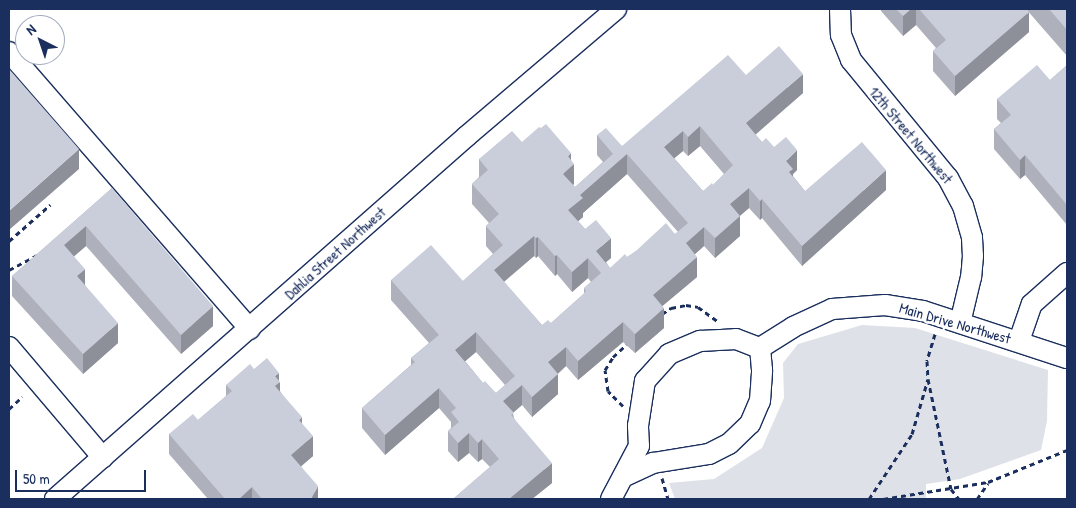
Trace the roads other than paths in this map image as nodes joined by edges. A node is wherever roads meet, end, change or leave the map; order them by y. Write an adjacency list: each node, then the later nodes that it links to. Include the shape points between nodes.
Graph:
1 (616, 9): 6 (street, Dahlia Street Northwest)
2 (840, 9): 5 (street, 12th Street Northwest, via 841,35 851,60 948,178 964,206 973,256)
3 (9, 52): 6 (street)
4 (1067, 273): 7 (street, via 1032,304)
5 (960, 323): 7 (street, Main Drive Northwest); 9 (street, Main Drive Northwest, via 898,306 851,306 832,309 805,320)
6 (250, 329): 12 (street, Dahlia Street Northwest)
7 (1019, 342): 10 (street, Main Drive Northwest)
8 (9, 348): 12 (street)
9 (760, 348): 11 (street, via 736,339 700,341 669,354 645,381); 13 (street, via 760,401 750,424 729,444 709,454)
10 (1067, 358)
11 (638, 436): 13 (street); 14 (street)
12 (103, 458): 15 (street, Dahlia Street Northwest)
13 (663, 468): 14 (street, via 653,463)
14 (625, 476): 16 (street)
15 (55, 499)
16 (611, 499)

